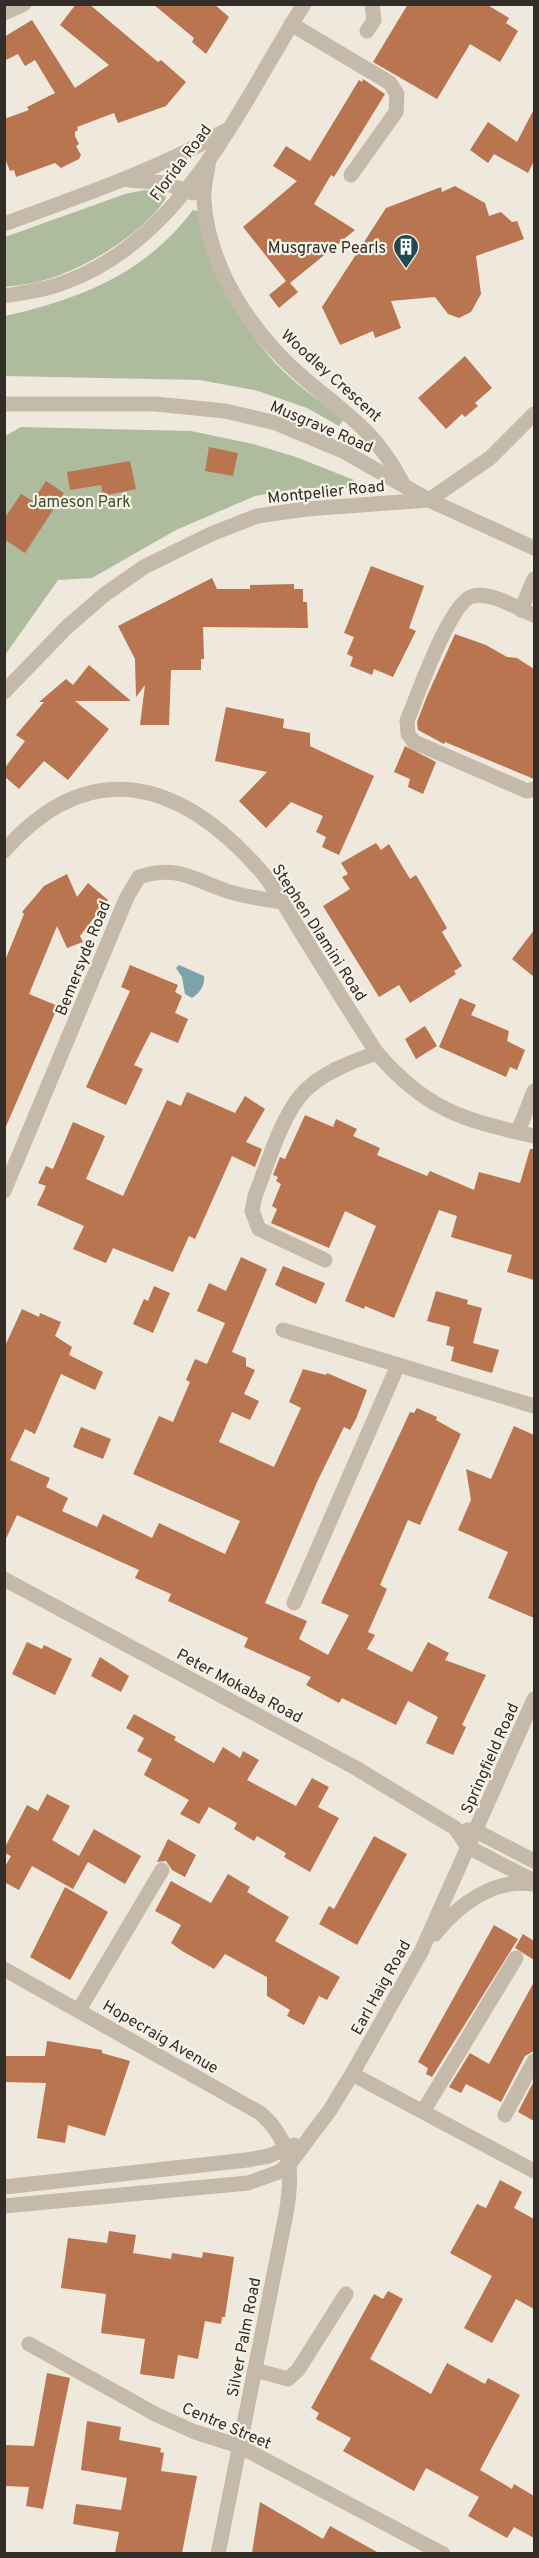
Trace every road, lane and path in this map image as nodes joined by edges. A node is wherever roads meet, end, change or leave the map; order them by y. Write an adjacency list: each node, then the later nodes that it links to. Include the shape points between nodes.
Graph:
1 (24, 4): 4 (street)
2 (372, 4): 6 (street, via 374,20)
3 (297, 7): 5 (street, Florida Road)
4 (4, 13)
5 (291, 24): 7 (street, Florida Road); 9 (street, via 390,83 397,94 396,112)
6 (367, 31)
7 (227, 129): 8 (street, Florida Road); 10 (street, Florida Road, via 188,152)
8 (209, 157): 11 (street, Florida Road); 12 (street, Woodley Crescent)
9 (351, 175)
10 (124, 180): 11 (street, via 156,181); 13 (street, Florida Road)
11 (187, 190): 12 (street); 14 (street, Florida Road, via 129,246 94,269 63,283)
12 (204, 199): 17 (street, Woodley Crescent, via 222,271 253,324 279,355 375,439)
13 (4, 224)
14 (4, 296)
15 (4, 404): 17 (street, Musgrave Road, via 156,404 225,411 276,423 344,451)
16 (534, 414): 18 (street, Montpelier Road, via 490,458)
17 (402, 482): 18 (street, Musgrave Road)
18 (429, 500): 19 (street, Musgrave Road); 22 (street, Montpelier Road, via 257,516 211,534 144,567 104,595)
19 (534, 548)
20 (534, 579): 21 (street)
21 (528, 613): 23 (street, via 479,595 460,604 431,662 406,729 414,742 527,791)
22 (4, 692)
23 (534, 789)
24 (4, 851): 25 (street, Stephen Dlamini Road, via 42,816 71,800 107,789 141,790 193,810 221,832 260,870)
25 (282, 902): 26 (street, Stephen Dlamini Road); 30 (street, Bemersyde Road, via 227,891 200,878 166,872 139,877 127,897)
26 (376, 1053): 28 (street, Stephen Dlamini Road, via 426,1100 467,1118); 31 (street, via 338,1068 301,1095 255,1196 252,1211 258,1229)
27 (534, 1091): 28 (street)
28 (518, 1132): 29 (street, Stephen Dlamini Road)
29 (534, 1136)
30 (4, 1191)
31 (324, 1260)
32 (283, 1330): 33 (street)
33 (398, 1365): 34 (street); 36 (street)
34 (534, 1406)
35 (4, 1579): 38 (street, Peter Mokaba Road, via 354,1767)
36 (294, 1603)
37 (534, 1699): 39 (street, Springfield Road)
38 (455, 1828): 39 (street, Peter Mokaba Road); 40 (street, Peter Mokaba Road)
39 (476, 1831): 40 (street, Springfield Road); 41 (street, Peter Mokaba Road)
40 (468, 1847): 43 (street, Peter Mokaba Road); 44 (street, Earl Haig Road)
41 (534, 1861)
42 (162, 1870): 47 (street)
43 (534, 1882): 44 (street, via 482,1892 446,1920)
44 (421, 1952): 49 (street, Earl Haig Road)
45 (516, 1958): 50 (street)
46 (4, 1969): 47 (street, Hopecraig Avenue)
47 (79, 2010): 52 (street, Hopecraig Avenue, via 260,2113 278,2132)
48 (534, 2061): 51 (street)
49 (352, 2074): 50 (street); 52 (street, Earl Haig Road, via 310,2137)
50 (424, 2110): 53 (street)
51 (506, 2115)
52 (288, 2156): 54 (street, Earl Haig Road); 55 (street, Earl Haig Road, via 279,2172 248,2183); 58 (street, Silver Palm Road, via 288,2203)
53 (534, 2171)
54 (4, 2187)
55 (4, 2206)
56 (346, 2294): 58 (street, via 298,2370 288,2379)
57 (29, 2344): 59 (street, Centre Street, via 158,2415)
58 (255, 2370): 59 (street, Silver Palm Road)
59 (239, 2446): 60 (street, Silver Palm Road); 61 (street, Centre Street)
60 (218, 2553)
61 (443, 2553)

